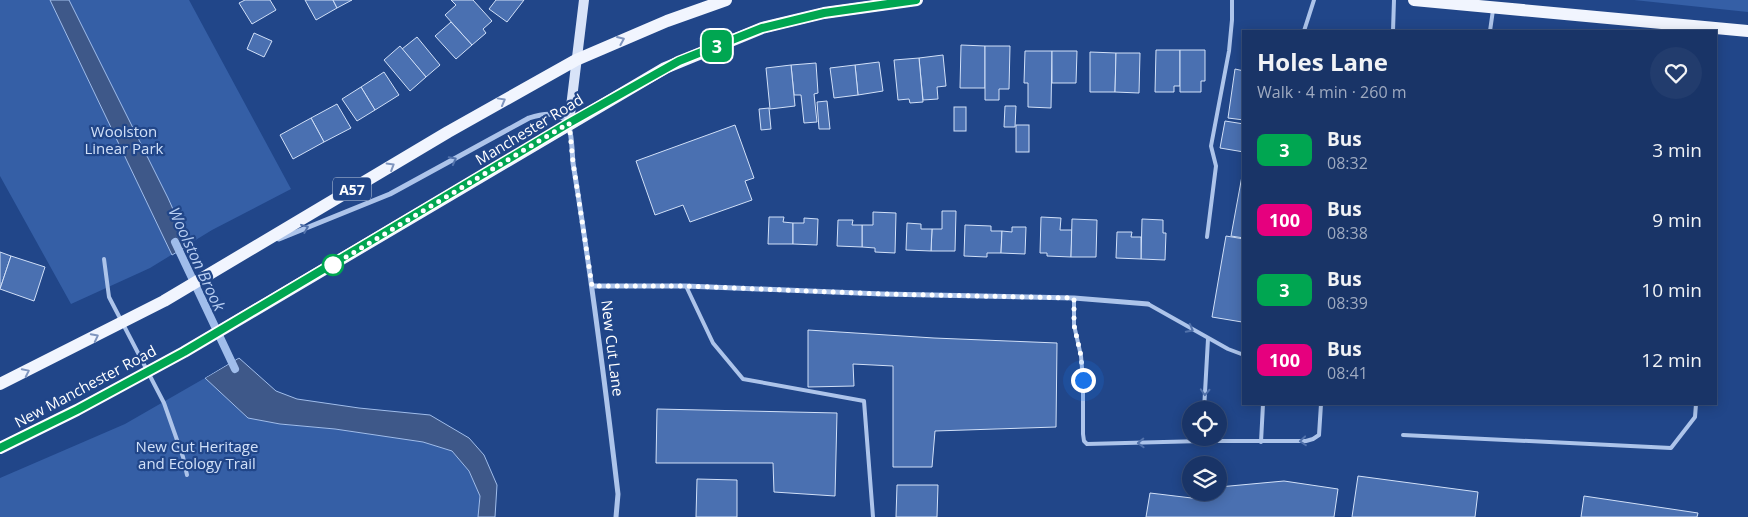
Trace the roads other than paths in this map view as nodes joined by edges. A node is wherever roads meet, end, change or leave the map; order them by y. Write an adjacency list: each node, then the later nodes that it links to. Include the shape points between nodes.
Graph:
1 (584, 0): 14 (street)
2 (726, 0): 14 (main road, A57, one-way to 2)
3 (917, 0): 15 (main road, Manchester Road, via 824,13 762,28 665,68)
4 (1232, 0): 16 (lane, via 1229,51 1211,146 1216,166)
5 (1314, 0): 10 (lane)
6 (1394, 0): 11 (lane)
7 (1414, 0): 8 (main road)
8 (1493, 7): 9 (main road); 12 (lane)
9 (1696, 29): 13 (main road)
10 (1304, 30)
11 (1393, 30)
12 (1490, 30)
13 (1748, 31)
14 (576, 60): 15 (street); 17 (main road, A57, one-way to 14)
15 (569, 123): 17 (street, one-way to 15, via 390,194 529,118 553,114); 19 (street, New Cut Lane); 25 (main road, Manchester Road)
16 (1207, 237)
17 (244, 253): 23 (main road, A57)
18 (104, 259): 23 (lane, via 109,297)
19 (592, 286): 20 (street); 39 (street, New Cut Lane, via 618,494)
20 (686, 286): 21 (street); 40 (lane, via 713,344 743,379 864,401)
21 (1074, 298): 22 (street); 34 (lane, one-way to 21, via 1091,445 1084,441 1083,374 1074,325)
22 (1148, 304): 24 (lane, one-way to 24)
23 (122, 323): 27 (lane); 28 (main road, A57, one-way to 23)
24 (1208, 339): 26 (lane); 29 (lane, one-way to 29)
25 (184, 352): 27 (main road, New Manchester Road)
26 (1242, 354)
27 (148, 372): 37 (main road, New Manchester Road); 38 (lane, via 164,403)
28 (0, 384)
29 (1205, 401)
30 (1263, 405): 36 (lane)
31 (1322, 405): 36 (lane, one-way to 36, via 1319,434 1313,439)
32 (1696, 405): 33 (lane, via 1695,417 1671,448)
33 (1403, 434)
34 (1182, 440)
35 (1227, 440): 36 (lane)
36 (1261, 442)
37 (0, 448)
38 (186, 475)
39 (616, 517)
40 (873, 517)

